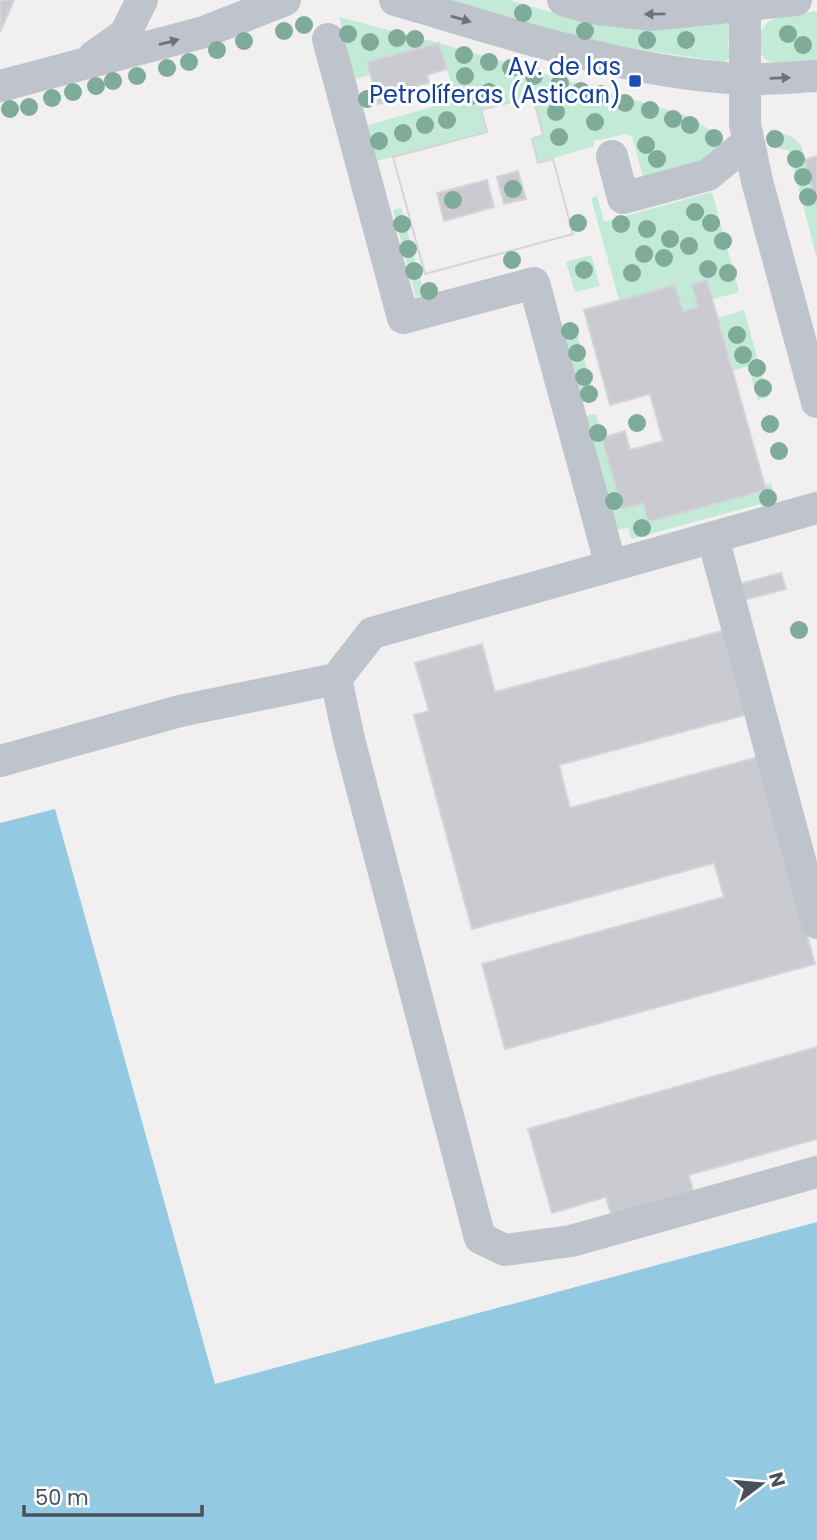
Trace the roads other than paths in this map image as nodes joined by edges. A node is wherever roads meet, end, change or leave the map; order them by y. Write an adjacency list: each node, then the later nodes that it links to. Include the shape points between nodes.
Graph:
1 (142, 0): 8 (street, via 125,34)
2 (285, 0): 8 (street, one-way to 2, via 204,32)
3 (396, 0): 9 (street, one-way to 9, via 572,51)
4 (563, 0): 6 (street, one-way to 4, via 652,15)
5 (796, 0): 6 (street)
6 (745, 6): 11 (street)
7 (328, 38): 20 (street, via 403,318 534,283)
8 (79, 66): 12 (street)
9 (690, 73): 11 (street); 13 (street, via 715,92)
10 (817, 76): 11 (street, one-way to 10)
11 (744, 79): 13 (street)
12 (0, 86)
13 (747, 133): 15 (street); 16 (street)
14 (612, 156): 15 (street, via 623,198)
15 (708, 175): 16 (street)
16 (757, 181): 17 (street)
17 (817, 402)
18 (817, 508): 19 (street)
19 (713, 538): 20 (street); 23 (street)
20 (611, 566): 21 (street, via 372,633)
21 (336, 678): 22 (street, via 180,711); 24 (street, via 481,1238 505,1250 570,1241)
22 (0, 761)
23 (817, 923)
24 (817, 1172)

